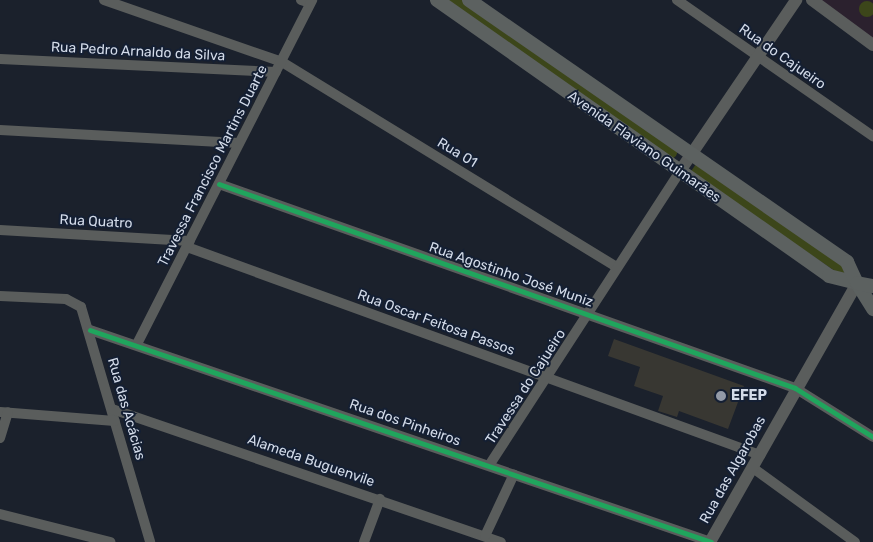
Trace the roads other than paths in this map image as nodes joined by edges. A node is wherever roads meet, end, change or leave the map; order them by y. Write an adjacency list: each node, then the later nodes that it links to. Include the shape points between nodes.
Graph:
1 (104, 0): 11 (street, Rua 01)
2 (437, 0): 17 (main road, Avenida Flaviano Guimarães)
3 (469, 0): 16 (main road, Avenida Flaviano Guimarães)
4 (677, 0): 9 (street, Rua do Cajueiro)
5 (796, 0): 9 (street, Travessa do Cajueiro)
6 (812, 0): 8 (street)
7 (308, 1): 11 (street, Travessa Francisco Martins Duarte)
8 (873, 45)
9 (758, 57): 14 (street, Rua do Cajueiro); 16 (street, Travessa do Cajueiro)
10 (0, 59): 12 (street, Rua Pedro Arnaldo da Silva)
11 (282, 62): 12 (street, Travessa Francisco Martins Duarte); 21 (street, Rua 01)
12 (276, 72): 15 (street, Travessa Francisco Martins Duarte)
13 (0, 130): 15 (street)
14 (873, 136)
15 (240, 143): 18 (street, Travessa Francisco Martins Duarte)
16 (692, 154): 17 (street, Travessa do Cajueiro); 22 (main road, Avenida Flaviano Guimarães, via 848,262)
17 (680, 171): 21 (street, Travessa do Cajueiro); 22 (main road, Avenida Flaviano Guimarães, via 829,276)
18 (219, 184): 20 (street, Travessa Francisco Martins Duarte); 26 (street, Rua Agostinho José Muniz)
19 (0, 230): 20 (street, Rua Quatro)
20 (188, 244): 28 (street, Travessa Francisco Martins Duarte); 29 (street, Rua Oscar Feitosa Passos)
21 (617, 267): 26 (street, Travessa do Cajueiro)
22 (856, 283): 23 (main road, Avenida Flaviano Guimarães); 25 (main road, Avenida Flaviano Guimarães); 30 (street, Rua das Algarobas)
23 (873, 286)
24 (0, 296): 27 (street, Rua das Acácias, via 72,300 81,307)
25 (873, 309)
26 (586, 314): 29 (street, Travessa do Cajueiro); 30 (street, Rua Agostinho José Muniz)
27 (90, 330): 28 (street, Rua dos Pinheiros); 31 (street, Rua das Acácias)
28 (136, 344): 37 (street, Rua dos Pinheiros)
29 (547, 379): 36 (street, Rua Oscar Feitosa Passos); 37 (street, Travessa do Cajueiro)
30 (795, 388): 34 (street, Rua Agostinho José Muniz); 36 (street, Rua das Algarobas)
31 (112, 409): 33 (street, Rua das Acácias); 40 (street, Alameda Buguenvile)
32 (4, 412): 33 (street); 35 (street)
33 (115, 421): 44 (street, Rua das Acácias)
34 (873, 437)
35 (0, 438)
36 (760, 455): 38 (street, Rua das Algarobas)
37 (490, 464): 39 (street, Rua dos Pinheiros)
38 (753, 468): 47 (street, Rua das Algarobas); 48 (street)
39 (514, 474): 42 (street); 47 (street, Rua dos Pinheiros)
40 (380, 499): 42 (street, Alameda Buguenvile); 45 (street)
41 (0, 514): 43 (street)
42 (485, 536): 46 (street, Alameda Buguenvile)
43 (110, 542)
44 (150, 542)
45 (364, 542)
46 (501, 542)
47 (711, 542)
48 (855, 542)

